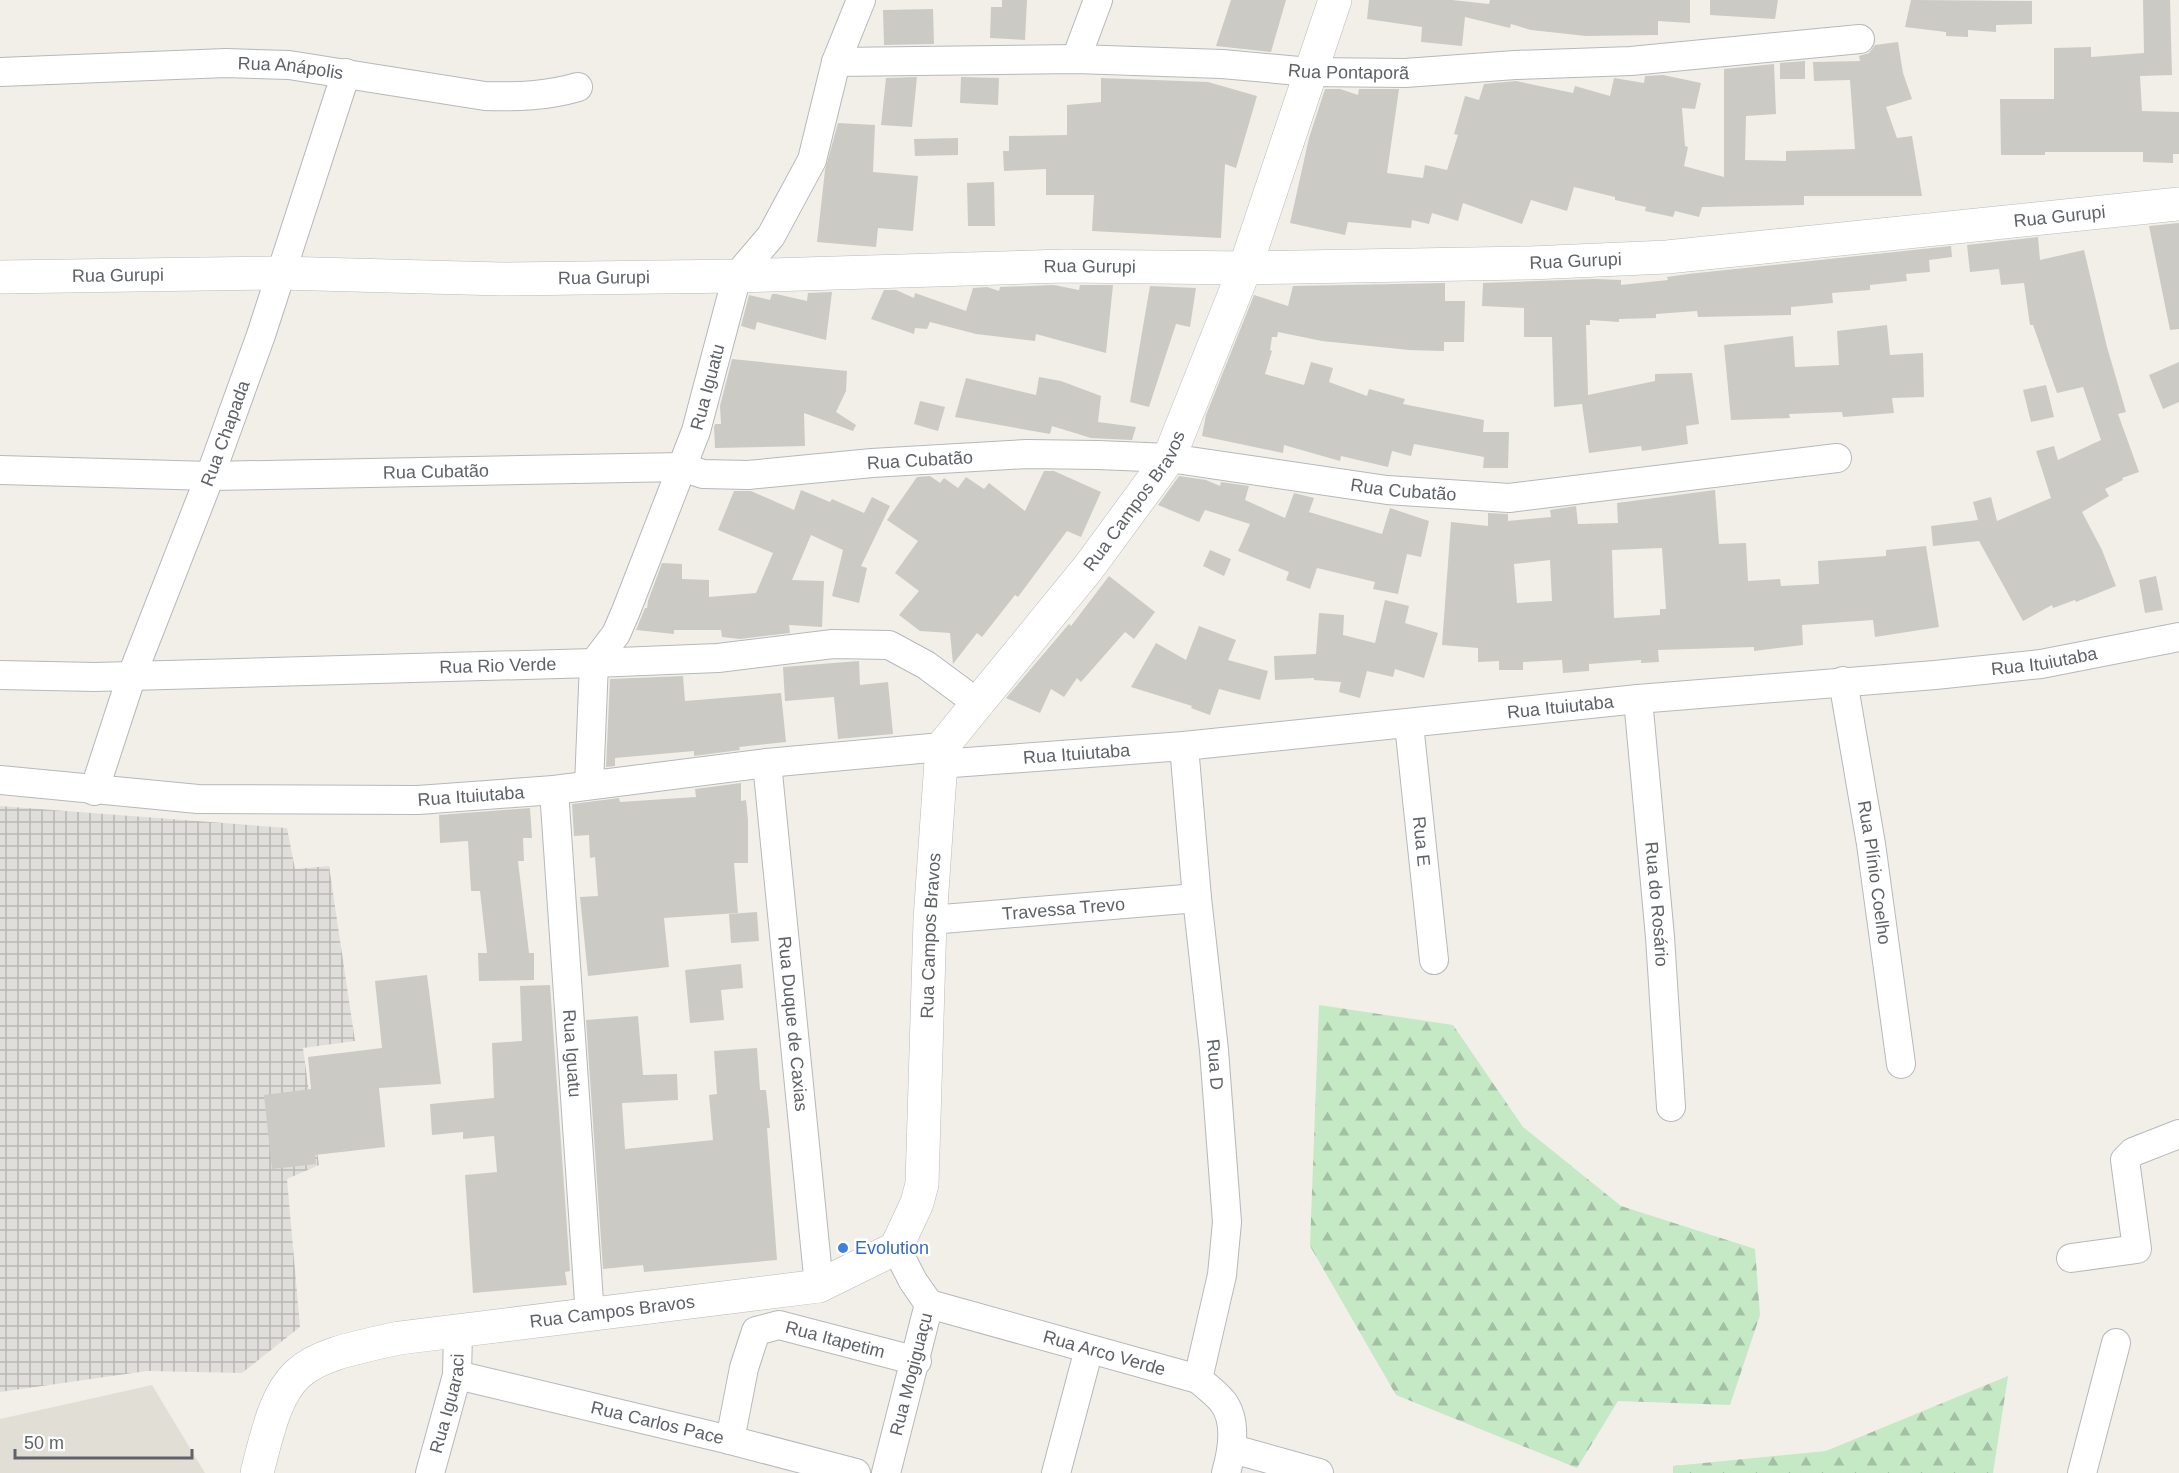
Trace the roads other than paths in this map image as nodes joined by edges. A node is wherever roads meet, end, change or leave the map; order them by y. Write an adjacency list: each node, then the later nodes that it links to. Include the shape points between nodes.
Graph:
1 (861, 0): 6 (street, Rua Iguatu)
2 (1098, 0): 5 (street)
3 (1335, 0): 8 (street, Rua Campos Bravos)
4 (1860, 39): 8 (street, Rua Pontaporã, via 1631,62 1515,64 1405,73)
5 (1076, 59): 6 (street, Rua Pontaporã); 8 (street, Rua Pontaporã, via 1222,64)
6 (836, 62): 14 (street, Rua Iguatu, via 812,160 771,236)
7 (0, 72): 9 (street, Rua Anápolis, via 226,63 289,65)
8 (1310, 72): 12 (street, Rua Campos Bravos)
9 (345, 73): 10 (street, Rua Anápolis, via 518,98); 13 (street, Rua Chapada)
10 (578, 87)
11 (2179, 204): 12 (street, Rua Gurupi, via 1667,257)
12 (1245, 268): 14 (street, Rua Gurupi, via 1064,266); 16 (street, Rua Campos Bravos)
13 (279, 273): 14 (street, Rua Gurupi, via 501,279); 15 (street, Rua Gurupi); 20 (street, Rua Chapada)
14 (737, 276): 18 (street, Rua Iguatu, via 704,404)
15 (0, 277)
16 (1169, 458): 17 (street, Rua Cubatão, via 1387,490 1509,498); 18 (street, Rua Cubatão, via 1027,454 748,475 703,474); 27 (street, Rua Campos Bravos, via 1089,567)
17 (1837, 458)
18 (682, 467): 20 (street, Rua Cubatão); 22 (street, Rua Iguatu, via 616,634)
19 (0, 470): 20 (street, Rua Cubatão)
20 (210, 476): 24 (street, Rua Chapada)
21 (2179, 638): 25 (street, Rua Ituiutaba, via 2041,664)
22 (594, 663): 24 (street, Rua Rio Verde); 27 (street, Rua Rio Verde, via 718,658 834,644 889,645 926,665); 33 (street)
23 (0, 675): 24 (street, Rua Rio Verde)
24 (132, 675): 34 (street, Rua Chapada)
25 (1843, 681): 26 (street, Rua Ituiutaba); 39 (street, Rua Plínio Coelho, via 1871,844)
26 (1638, 699): 28 (street, Rua Ituiutaba); 40 (street, Rua do Rosário)
27 (976, 702): 30 (street, Rua Campos Bravos)
28 (1409, 724): 29 (street, Rua Ituiutaba); 38 (street, Rua E)
29 (1184, 746): 30 (street, Rua Ituiutaba); 36 (street, Rua D)
30 (940, 755): 31 (street, Rua Ituiutaba); 37 (street, Rua Campos Bravos)
31 (767, 763): 33 (street, Rua Ituiutaba); 44 (street, Rua Duque de Caxias)
32 (0, 780): 34 (street, Rua Ituiutaba)
33 (589, 785): 35 (street, Rua Ituiutaba)
34 (94, 790): 35 (street, Rua Ituiutaba, via 198,799 344,801)
35 (554, 790): 46 (street, Rua Iguatu)
36 (1197, 898): 37 (street, Travessa Trevo); 52 (street, Rua D, via 1227,1222 1222,1275)
37 (930, 920): 42 (street, Rua Campos Bravos, via 922,1184)
38 (1434, 960)
39 (1901, 1064)
40 (1671, 1107)
41 (2179, 1134): 43 (street, via 2133,1152 2125,1160 2137,1249)
42 (896, 1248): 44 (street, Rua Campos Bravos); 45 (street, Rua Mogiguaçu)
43 (2071, 1257)
44 (819, 1286): 46 (street, Rua Campos Bravos)
45 (929, 1304): 49 (street, Rua Arco Verde); 50 (street, Rua Mogiguaçu)
46 (590, 1316): 47 (street, Rua Campos Bravos)
47 (458, 1332): 51 (street, Rua Iguaraci); 55 (street, Rua Campos Bravos, via 399,1338 348,1349 300,1370 278,1401)
48 (2116, 1343): 61 (street)
49 (1089, 1349): 52 (street, Rua Arco Verde); 59 (street)
50 (917, 1361): 53 (street, Rua Itapetim, via 778,1325 756,1331 744,1368); 58 (street, Rua Mogiguaçu)
51 (457, 1376): 53 (street, Rua Carlos Pace); 56 (street, Rua Iguaraci)
52 (1198, 1379): 54 (street, Rua Arco Verde, via 1225,1403 1232,1429)
53 (730, 1440): 57 (street, Rua Carlos Pace)
54 (1230, 1461): 60 (street)
55 (256, 1473)
56 (430, 1473)
57 (856, 1473)
58 (886, 1473)
59 (1056, 1473)
60 (1319, 1473)
61 (2082, 1473)

